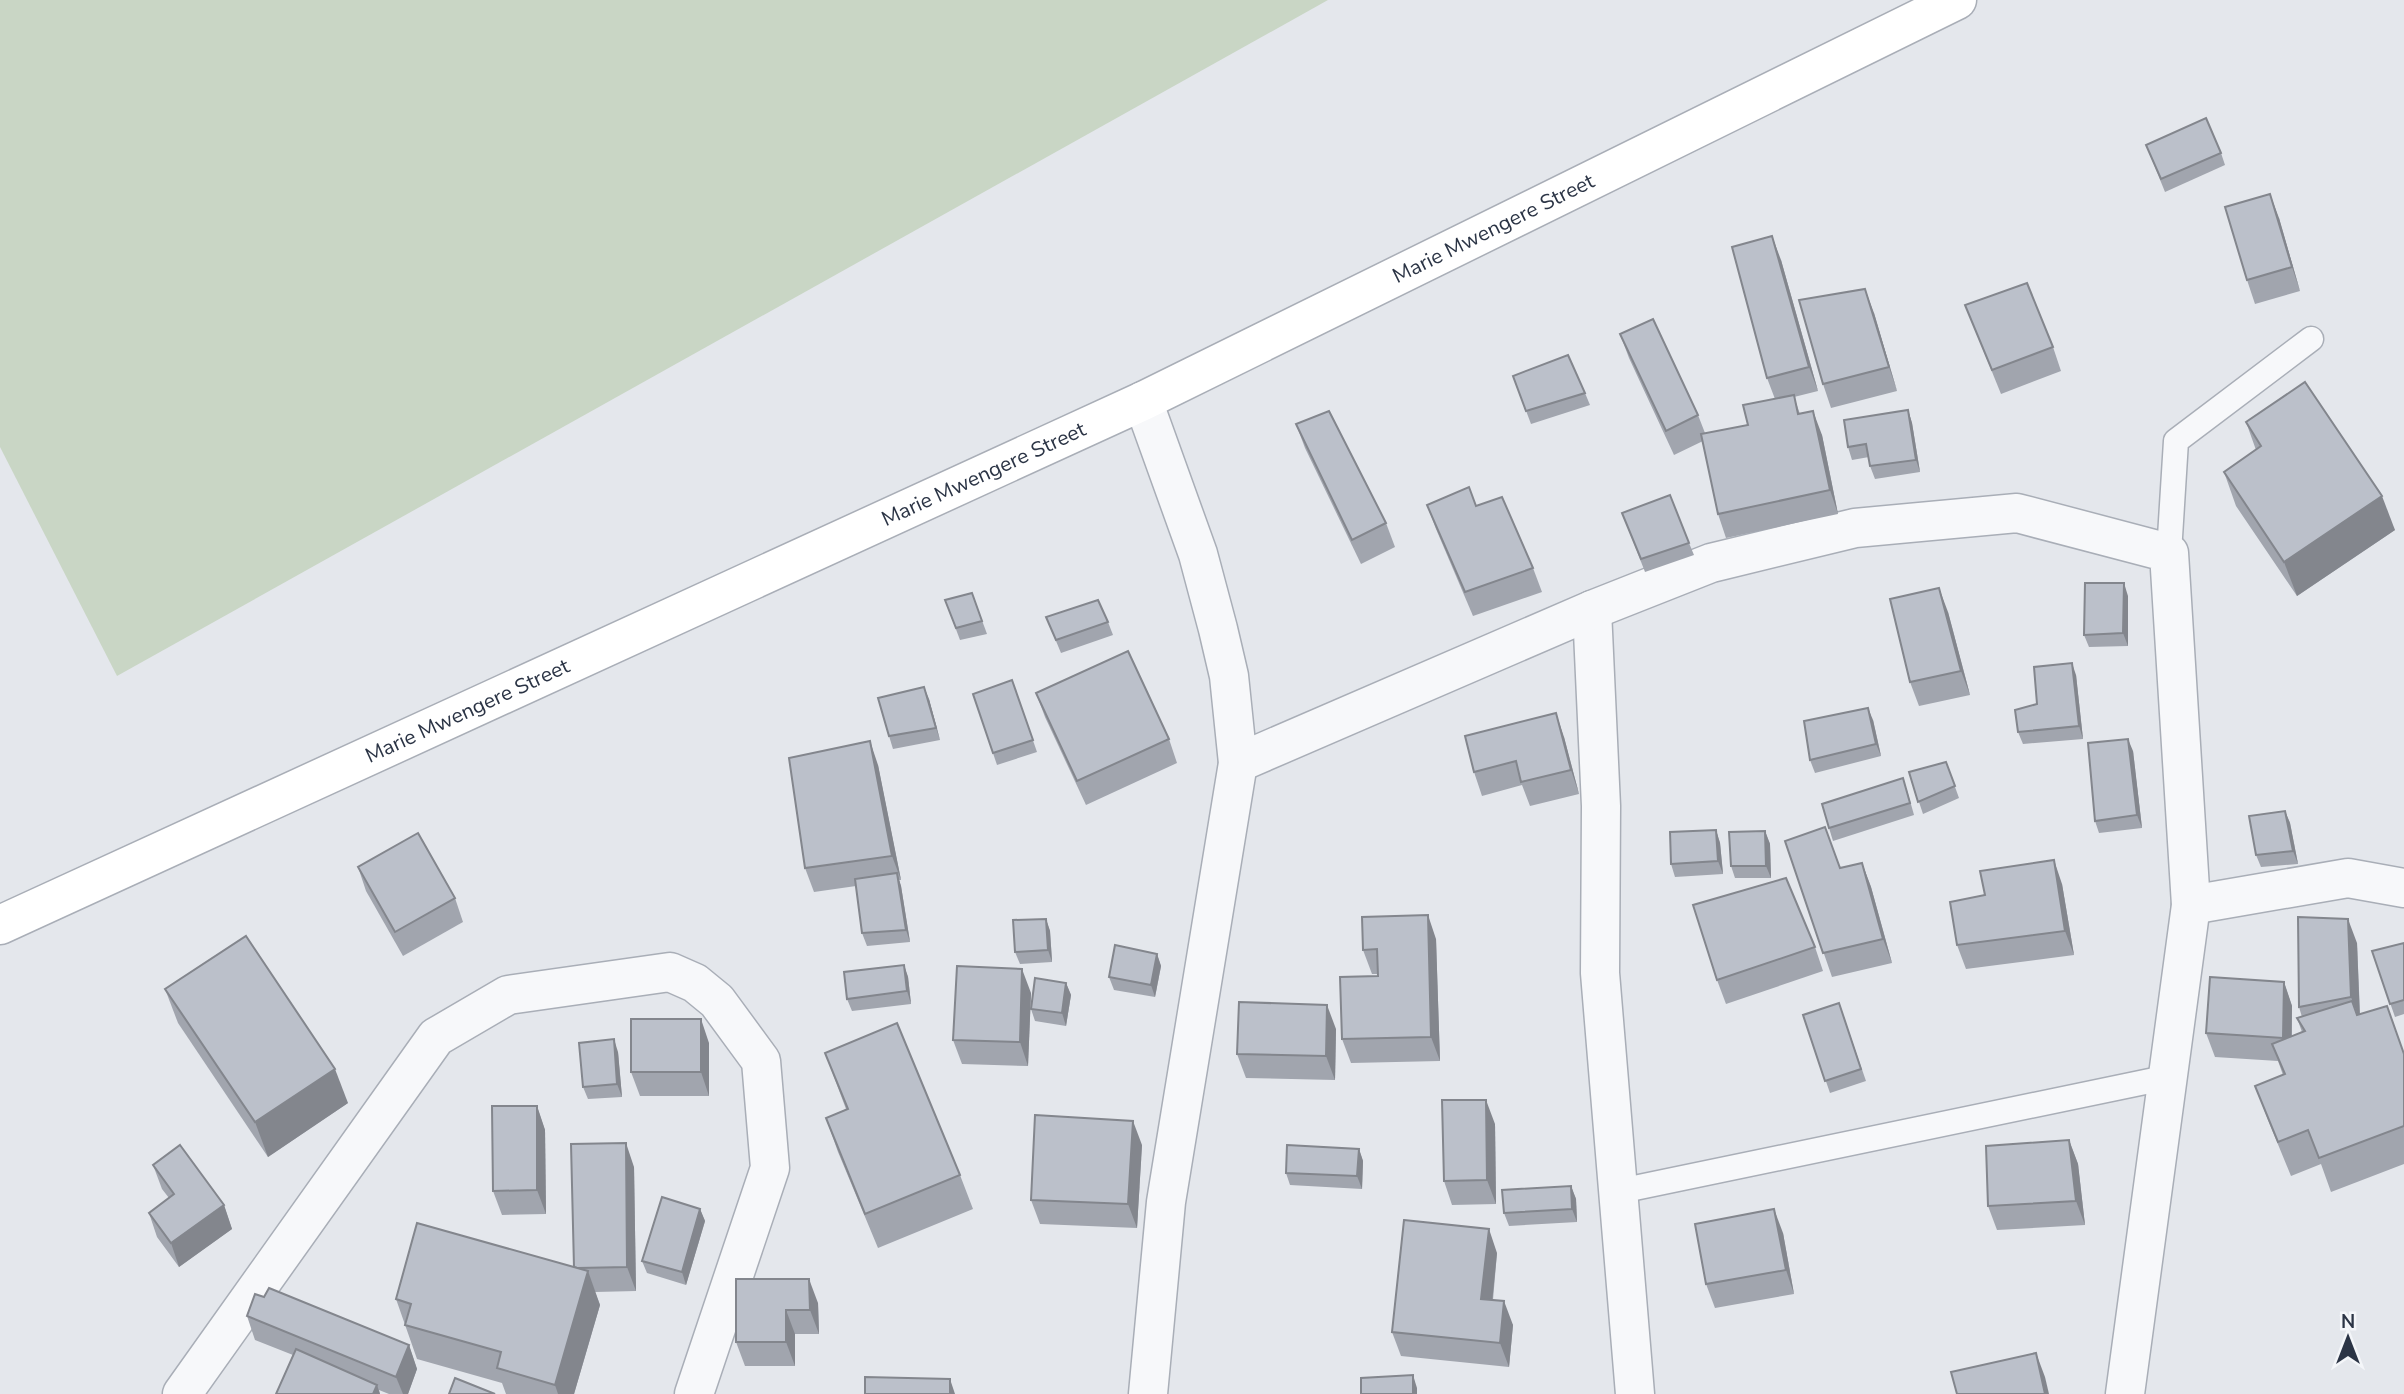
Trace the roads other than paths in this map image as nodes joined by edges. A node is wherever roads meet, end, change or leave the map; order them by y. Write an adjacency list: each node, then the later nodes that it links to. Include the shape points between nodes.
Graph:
1 (1956, 0): 3 (main road, Marie Mwengere Street)
2 (2311, 339): 4 (lane, via 2176,441)
3 (1143, 401): 6 (street, via 1198,554 1218,629 1229,676); 9 (main road, Marie Mwengere Street)
4 (2169, 553): 5 (street, via 2017,513 1855,528 1712,563); 8 (street)
5 (1592, 610): 6 (street); 11 (street, via 1601,806 1600,973)
6 (1238, 763): 14 (street, via 1166,1202)
7 (2404, 888): 8 (street, via 2348,878)
8 (2191, 905): 10 (street)
9 (0, 925)
10 (2169, 1077): 11 (lane); 16 (street)
11 (1620, 1191): 15 (street)
12 (182, 1394): 13 (street, via 436,1037 508,995 670,972 695,983 717,1001 761,1061 770,1168)
13 (694, 1394)
14 (1148, 1394)
15 (1635, 1394)
16 (2125, 1394)

